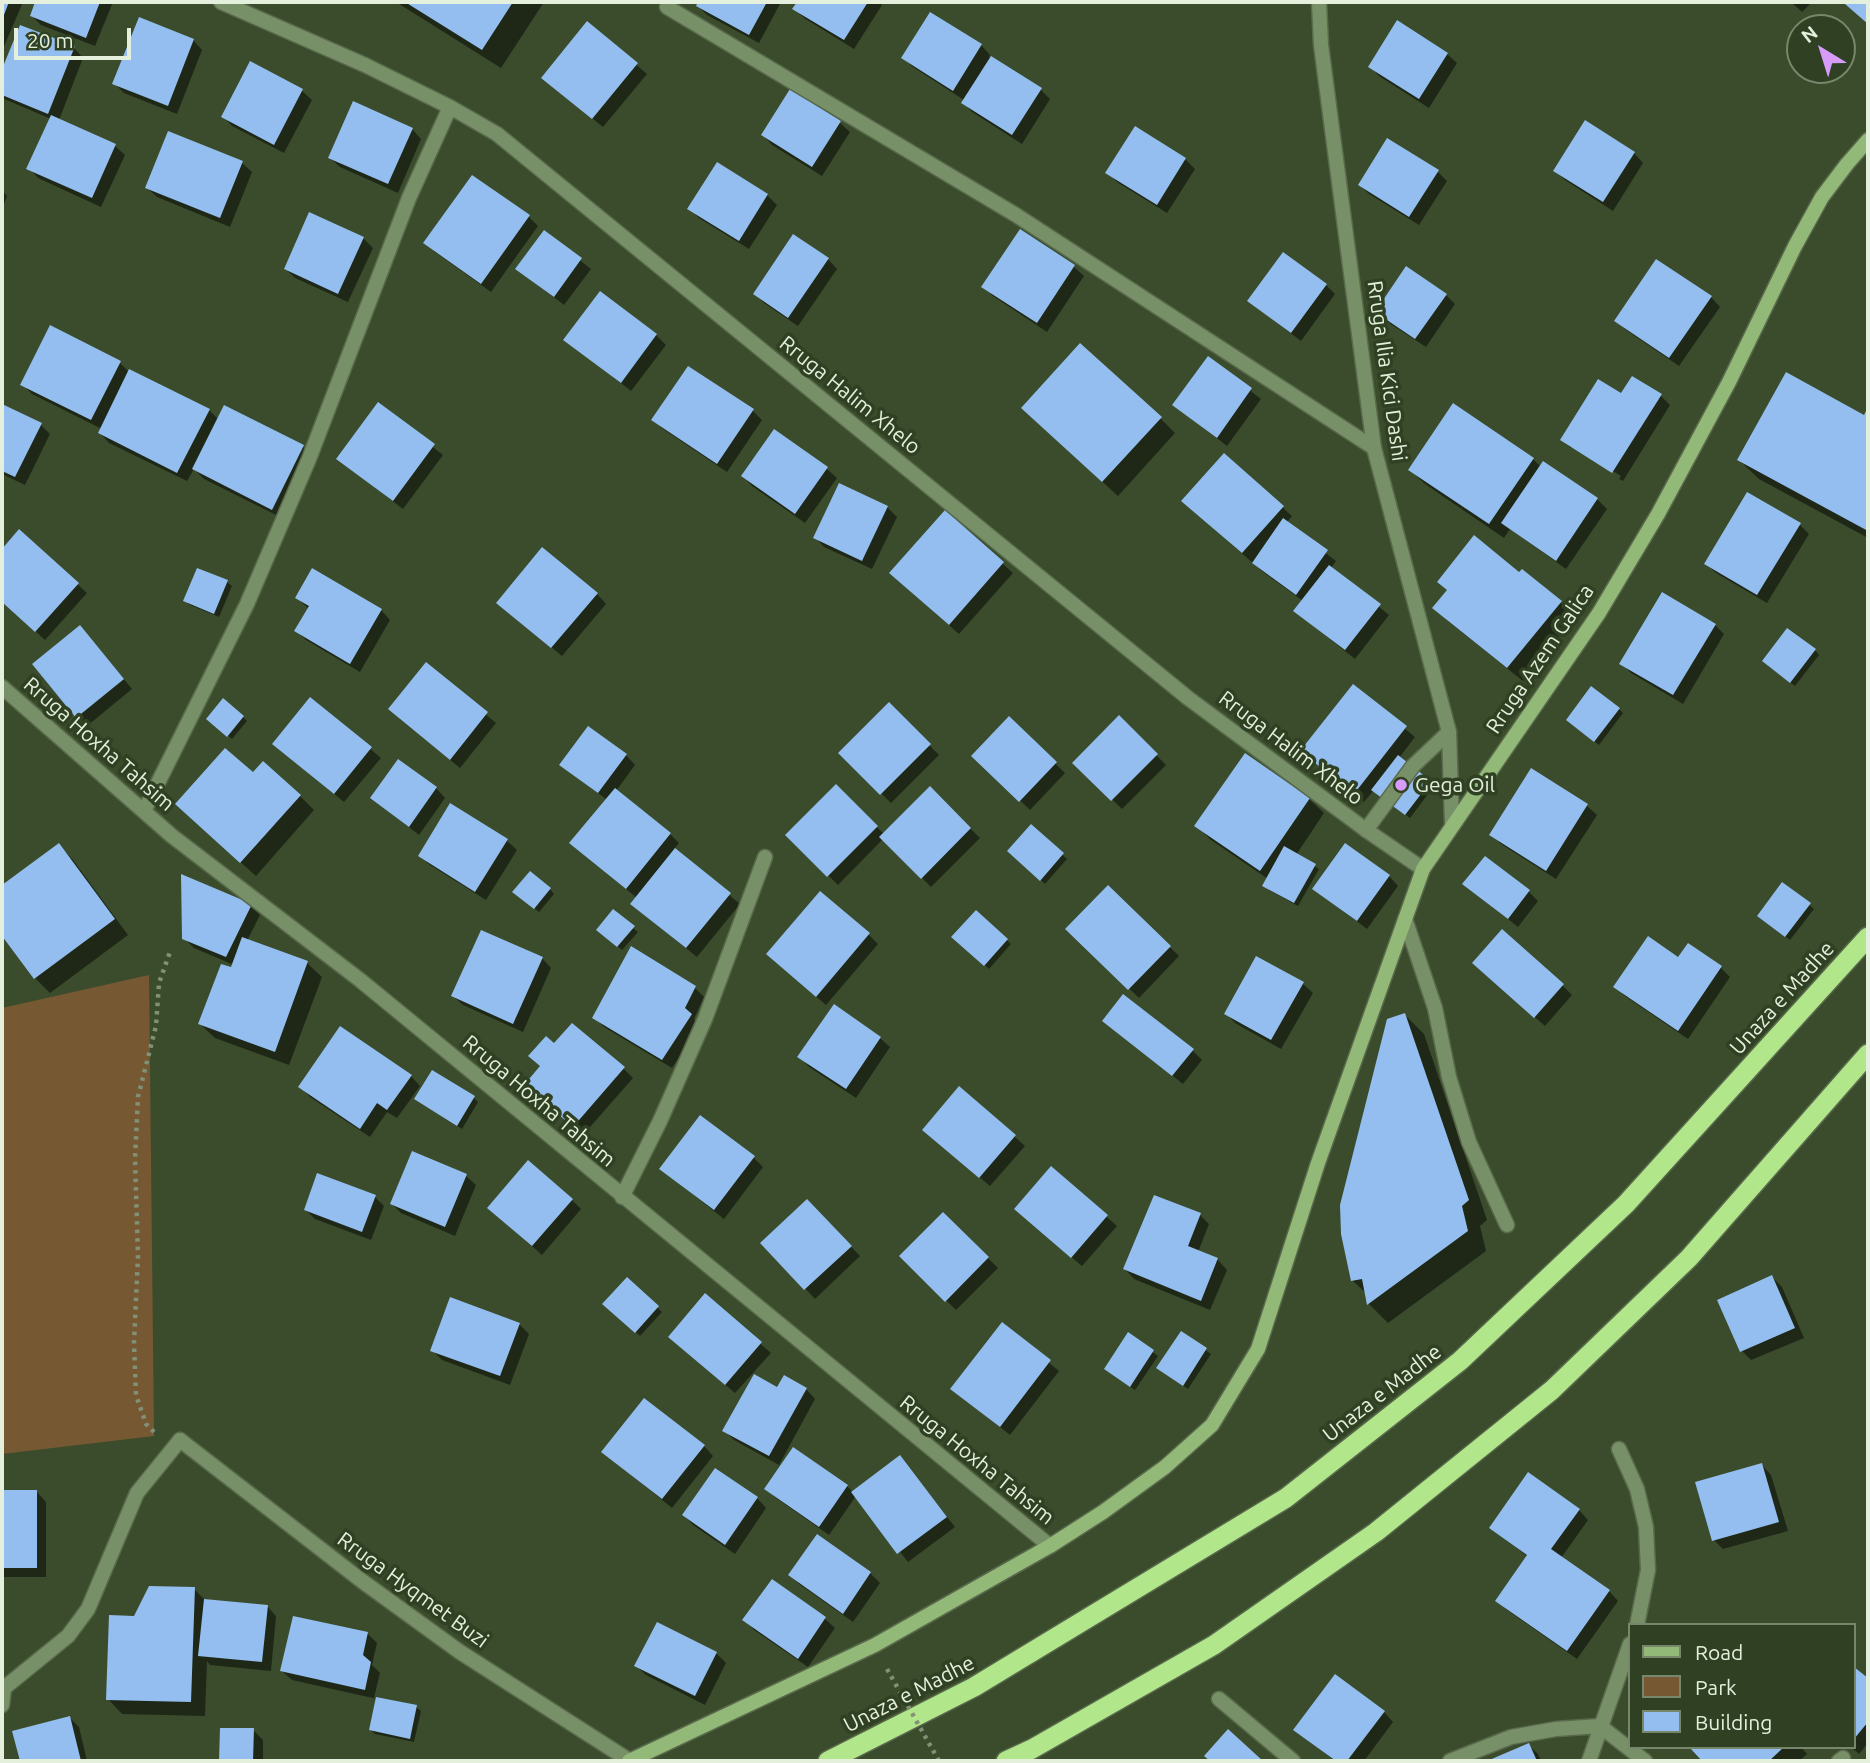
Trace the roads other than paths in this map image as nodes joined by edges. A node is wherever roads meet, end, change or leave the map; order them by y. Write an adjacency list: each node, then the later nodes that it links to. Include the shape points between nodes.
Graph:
1 (221, 2): 4 (street, Rruga Halim Xhelo)
2 (1319, 2): 6 (street, Rruga Ilia Kici Dashi)
3 (667, 7): 6 (street, via 1016,215)
4 (450, 107): 9 (street, via 409,198 309,459 247,604); 11 (street, Rruga Halim Xhelo, via 497,134 1188,698)
5 (1868, 140): 10 (main road, Rruga Azem Galica, via 1822,197 1729,382 1599,613)
6 (1374, 448): 8 (street, Rruga Ilia Kici Dashi)
7 (2, 687): 9 (street, Rruga Hoxha Tahsim)
8 (1449, 732): 10 (street, Rruga Ilia Kici Dashi); 11 (street, via 1413,766)
9 (144, 811): 17 (street, Rruga Hoxha Tahsim, via 360,980)
10 (1452, 823): 13 (main road, Rruga Azem Galica)
11 (1366, 830): 13 (street, Rruga Halim Xhelo)
12 (765, 857): 17 (street, via 705,1019)
13 (1423, 869): 14 (main road, Rruga Azem Galica)
14 (1405, 919): 18 (street, via 1435,1008 1469,1142); 20 (main road, Rruga Azem Galica, via 1258,1349 1212,1425 1166,1467)
15 (1868, 937): 29 (highway, Unaza e Madhe, via 1626,1204 1460,1361 1286,1498 974,1688)
16 (1868, 1054): 30 (highway, via 1689,1258 1552,1390 1376,1532 1225,1637)
17 (622, 1197): 20 (street, Rruga Hoxha Tahsim)
18 (1507, 1225)
19 (1619, 1449): 21 (street, via 1637,1489 1646,1527 1648,1570)
20 (1050, 1546): 28 (main road, Rruga Azem Galica, via 875,1645)
21 (1637, 1623)
22 (1629, 1647): 25 (street)
23 (1219, 1699): 31 (street)
24 (2, 1705): 28 (street, Rruga Hyqmet Buzi, via 4,1688 68,1636 88,1609 136,1493 176,1445 439,1636)
25 (1600, 1726): 26 (street); 32 (street, via 1511,1737); 33 (street)
26 (1629, 1749)
27 (1630, 1749): 34 (street)
28 (629, 1761)
29 (828, 1761)
30 (1006, 1761)
31 (1293, 1761)
32 (1450, 1761)
33 (1590, 1761)
34 (1645, 1761)

